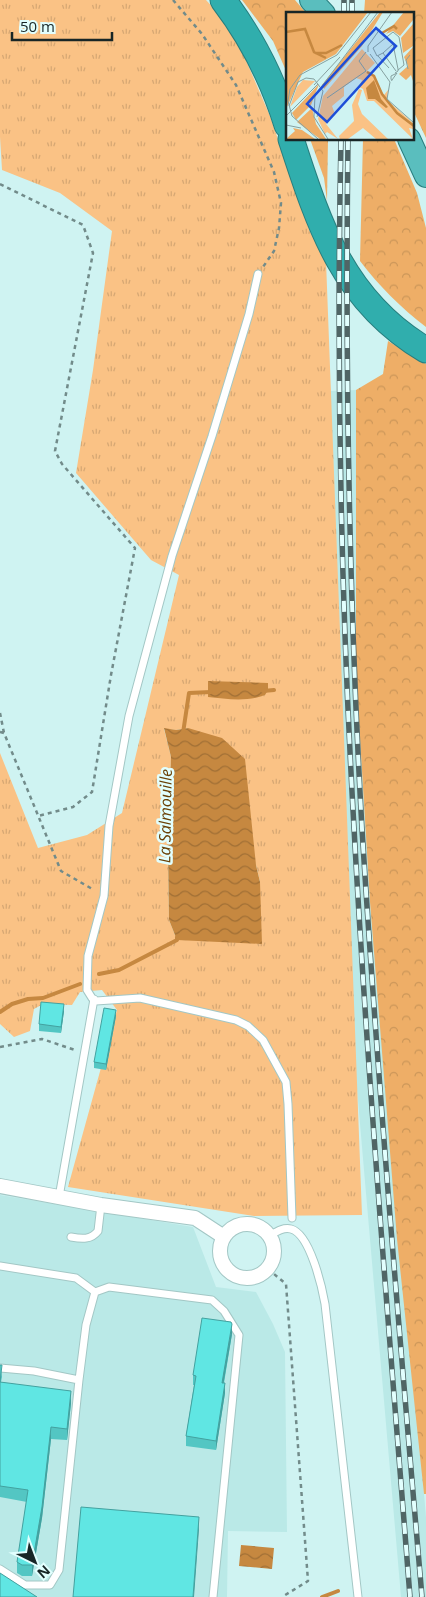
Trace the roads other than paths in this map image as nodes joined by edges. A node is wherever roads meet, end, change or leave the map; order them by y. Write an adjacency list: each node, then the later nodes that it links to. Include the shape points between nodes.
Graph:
1 (223, 0): 4 (highway, via 260,58)
2 (311, 0): 3 (highway)
3 (322, 12)
4 (286, 123)
5 (292, 140): 9 (highway, via 320,221 351,282 382,317)
6 (409, 140): 7 (highway)
7 (426, 176)
8 (258, 274): 10 (lane, via 212,436 172,556 129,716 110,826 104,896 88,956 87,990)
9 (426, 350)
10 (94, 999): 12 (lane); 14 (lane, via 101,1002 140,998 236,1020 264,1040 286,1082)
11 (0, 1186): 12 (street)
12 (59, 1197): 13 (street)
13 (102, 1205): 16 (lane, via 98,1231 83,1239); 17 (street, via 195,1218)
14 (292, 1218)
15 (269, 1236): 17 (street, via 264,1230 247,1224 230,1230); 17 (street, via 273,1244 272,1261 261,1275 253,1278 235,1276 222,1263 220,1245); 24 (lane, via 284,1229 297,1232 308,1248 320,1279)
16 (71, 1237)
17 (224, 1237)
18 (0, 1266): 19 (lane, via 76,1278)
19 (94, 1292): 21 (lane); 23 (lane, via 109,1287 212,1300 224,1311 239,1335)
20 (0, 1368): 21 (lane)
21 (79, 1380): 22 (lane, via 59,1570 50,1585 25,1585)
22 (0, 1568)
23 (213, 1597)
24 (358, 1597)

